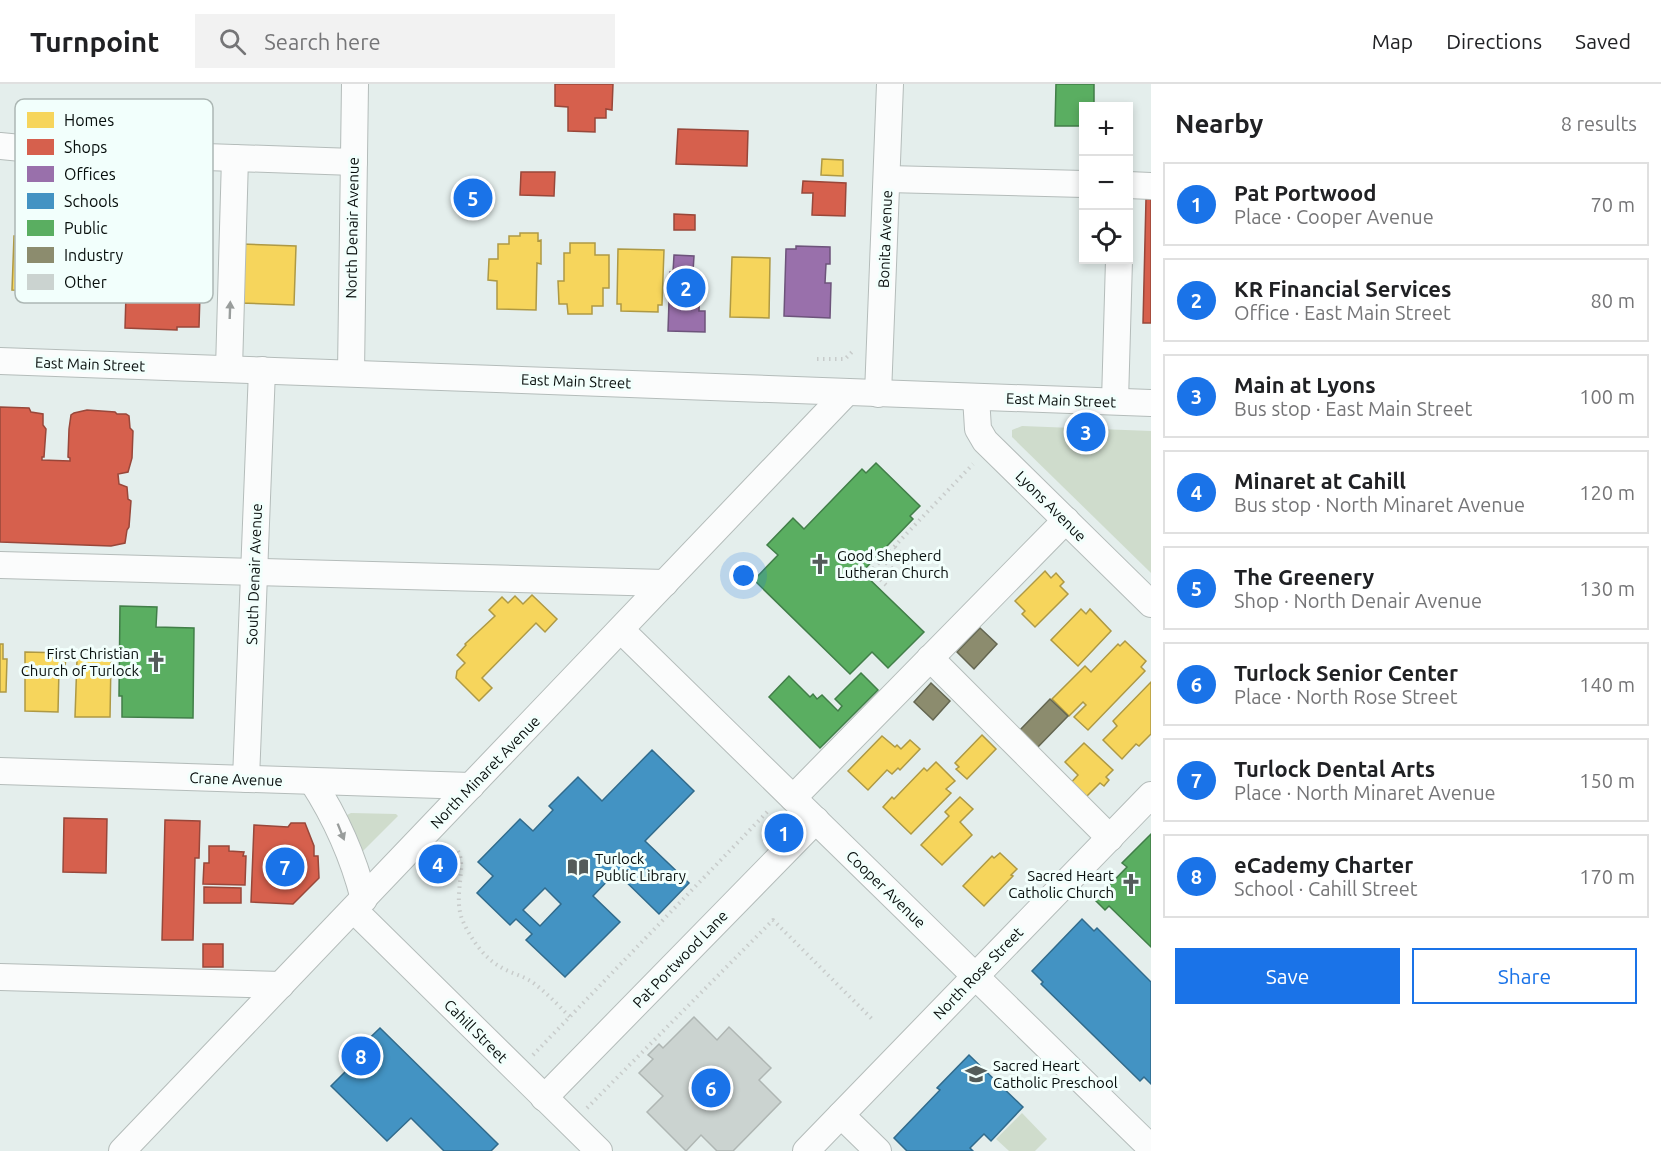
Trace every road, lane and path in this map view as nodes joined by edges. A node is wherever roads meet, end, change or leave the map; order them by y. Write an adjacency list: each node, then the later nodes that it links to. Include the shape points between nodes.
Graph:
1 (356, 84): 7 (street, North Denair Avenue)
2 (890, 84): 8 (street, Bonita Avenue)
3 (0, 146): 4 (street)
4 (15, 148)
5 (213, 157): 6 (street)
6 (235, 158): 7 (street); 16 (street, one-way to 6)
7 (354, 162): 18 (street, North Denair Avenue)
8 (887, 179): 9 (street); 20 (street, Bonita Avenue)
9 (1079, 184)
10 (1133, 185): 11 (street)
11 (1151, 186)
12 (1119, 264): 22 (street)
13 (852, 352): 14 (path, via 845,360)
14 (817, 359)
15 (0, 361): 16 (street, East Main Street)
16 (229, 369): 17 (street, East Main Street)
17 (262, 370): 18 (street, East Main Street); 30 (street, South Denair Avenue)
18 (351, 372): 19 (street, East Main Street)
19 (847, 392): 20 (street, East Main Street); 32 (street, North Minaret Avenue)
20 (878, 394): 21 (street, East Main Street)
21 (976, 397): 22 (street, East Main Street); 25 (street, Lyons Avenue, via 977,424 983,438)
22 (1115, 401): 23 (street, East Main Street)
23 (1151, 403)
24 (974, 463): 26 (path)
25 (1066, 520): 34 (street, Lyons Avenue); 36 (street)
26 (894, 546): 27 (path); 28 (path)
27 (882, 559): 31 (path); 33 (path, via 871,571)
28 (910, 562)
29 (0, 565): 30 (street)
30 (254, 573): 32 (street); 38 (street, South Denair Avenue)
31 (898, 574)
32 (665, 583): 35 (street, North Minaret Avenue)
33 (886, 585)
34 (1151, 604)
35 (621, 630): 40 (street, North Minaret Avenue); 42 (street, Cooper Avenue)
36 (930, 658): 42 (street); 45 (street)
37 (0, 771): 38 (street, Crane Avenue)
38 (246, 779): 39 (street, Crane Avenue)
39 (312, 781): 40 (street, Crane Avenue); 47 (street, one-way to 47, via 336,821 353,862)
40 (471, 786): 47 (street, North Minaret Avenue)
41 (1151, 795): 45 (street, North Rose Street)
42 (793, 798): 44 (street, Cooper Avenue)
43 (768, 812): 51 (path)
44 (816, 820): 48 (street, Cooper Avenue); 54 (street, Pat Portwood Lane)
45 (1110, 838): 48 (street, North Rose Street)
46 (458, 851): 51 (path, via 462,862 459,908 476,944 497,966 533,983)
47 (359, 905): 50 (street, North Minaret Avenue); 54 (street, Cahill Street)
48 (976, 976): 56 (street, North Rose Street); 57 (street, Cooper Avenue)
49 (0, 977): 50 (street)
50 (281, 985): 58 (street, North Minaret Avenue)
51 (570, 1017): 53 (path)
52 (874, 1021): 55 (path, via 773,920)
53 (533, 1055)
54 (544, 1098): 59 (street, Cahill Street)
55 (587, 1108)
56 (841, 1114): 60 (street, North Rose Street); 61 (street)
57 (1151, 1148)
58 (122, 1151)
59 (599, 1151)
60 (806, 1151)
61 (878, 1151)

